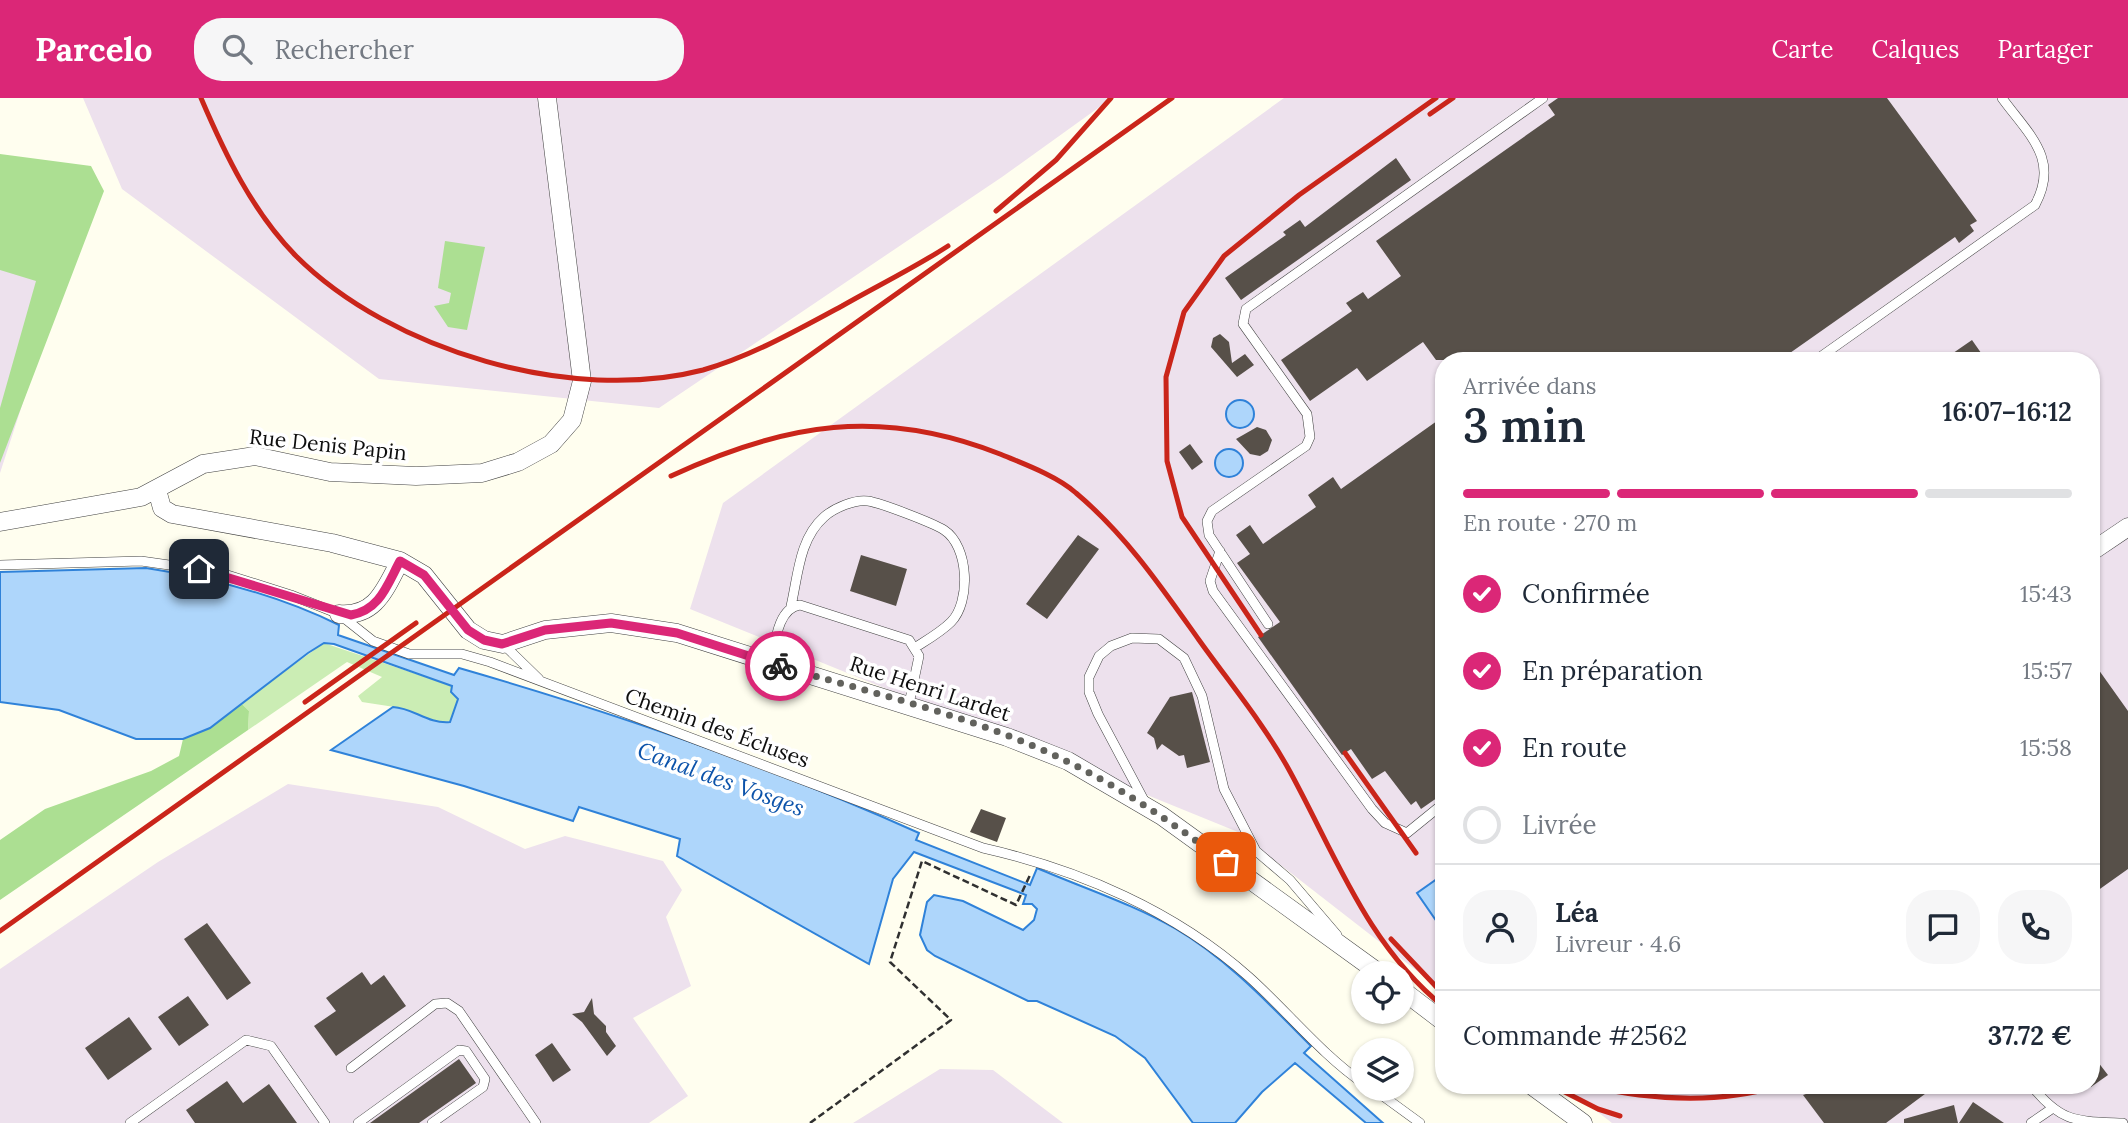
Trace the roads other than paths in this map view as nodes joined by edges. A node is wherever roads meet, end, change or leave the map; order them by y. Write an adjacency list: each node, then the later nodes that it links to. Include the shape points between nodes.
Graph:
1 (547, 98): 5 (street, Rue Denis Papin, via 582,366 580,400 562,433 535,454 482,473 330,472 255,456 203,464)
2 (1543, 98): 9 (lane, via 1246,309 1242,324 1307,414 1310,437 1306,446 1212,511 1208,529)
3 (2003, 98): 4 (lane, via 2039,149 2044,165 2045,186 2035,205)
4 (1827, 352)
5 (157, 490): 6 (street, Rue Denis Papin, via 70,512); 10 (street, via 162,508 173,514 332,543)
6 (0, 522)
7 (2128, 527): 8 (street)
8 (2100, 546)
9 (1220, 551): 14 (lane); 21 (lane, via 1210,581 1213,591 1372,809 1385,823 1407,833)
10 (400, 561): 13 (street, via 378,602 363,613); 15 (street, via 433,584 468,630)
11 (0, 565): 13 (lane, Chemin des Écluses, via 101,560 179,565 230,576)
12 (791, 606): 16 (lane, via 800,604 909,640); 16 (lane, via 805,543 824,517 849,503 867,501 945,530 956,543 964,593 958,611 951,622); 17 (lane)
13 (339, 614): 18 (lane, Chemin des Écluses, via 373,641 409,654 462,654)
14 (1268, 624)
15 (502, 644): 17 (street, Rue Henri Lardet, via 545,630 611,623 677,633); 18 (lane)
16 (916, 648): 19 (lane, via 919,656)
17 (771, 663): 19 (street, Rue Henri Lardet)
18 (542, 683): 27 (lane, Chemin des Écluses, via 983,848 1035,860 1167,915 1209,943)
19 (909, 704): 20 (street, Rue Henri Lardet, via 1068,761)
20 (1148, 808): 22 (street, Rue Henri Lardet); 22 (lane, via 1089,692 1089,677 1099,656 1132,638 1159,639 1184,658 1202,696 1224,789 1256,851 1290,880)
21 (1435, 810)
22 (1355, 954): 23 (street, Rue Henri Lardet)
23 (1364, 961)
24 (1414, 998): 25 (street)
25 (1435, 1013)
26 (351, 1068): 36 (lane, via 435,1004 447,1003 459,1011)
27 (1351, 1072)
28 (1543, 1094): 38 (street)
29 (2038, 1094): 31 (lane)
30 (1390, 1101): 37 (lane)
31 (2050, 1110): 39 (lane); 40 (lane, via 2082,1121)
32 (130, 1123): 33 (lane, via 246,1040 271,1046)
33 (325, 1123)
34 (358, 1123): 35 (lane, via 459,1050 466,1051 485,1079 483,1087)
35 (432, 1123)
36 (536, 1123)
37 (1420, 1123)
38 (1583, 1123)
39 (2031, 1123)
40 (2123, 1123)

